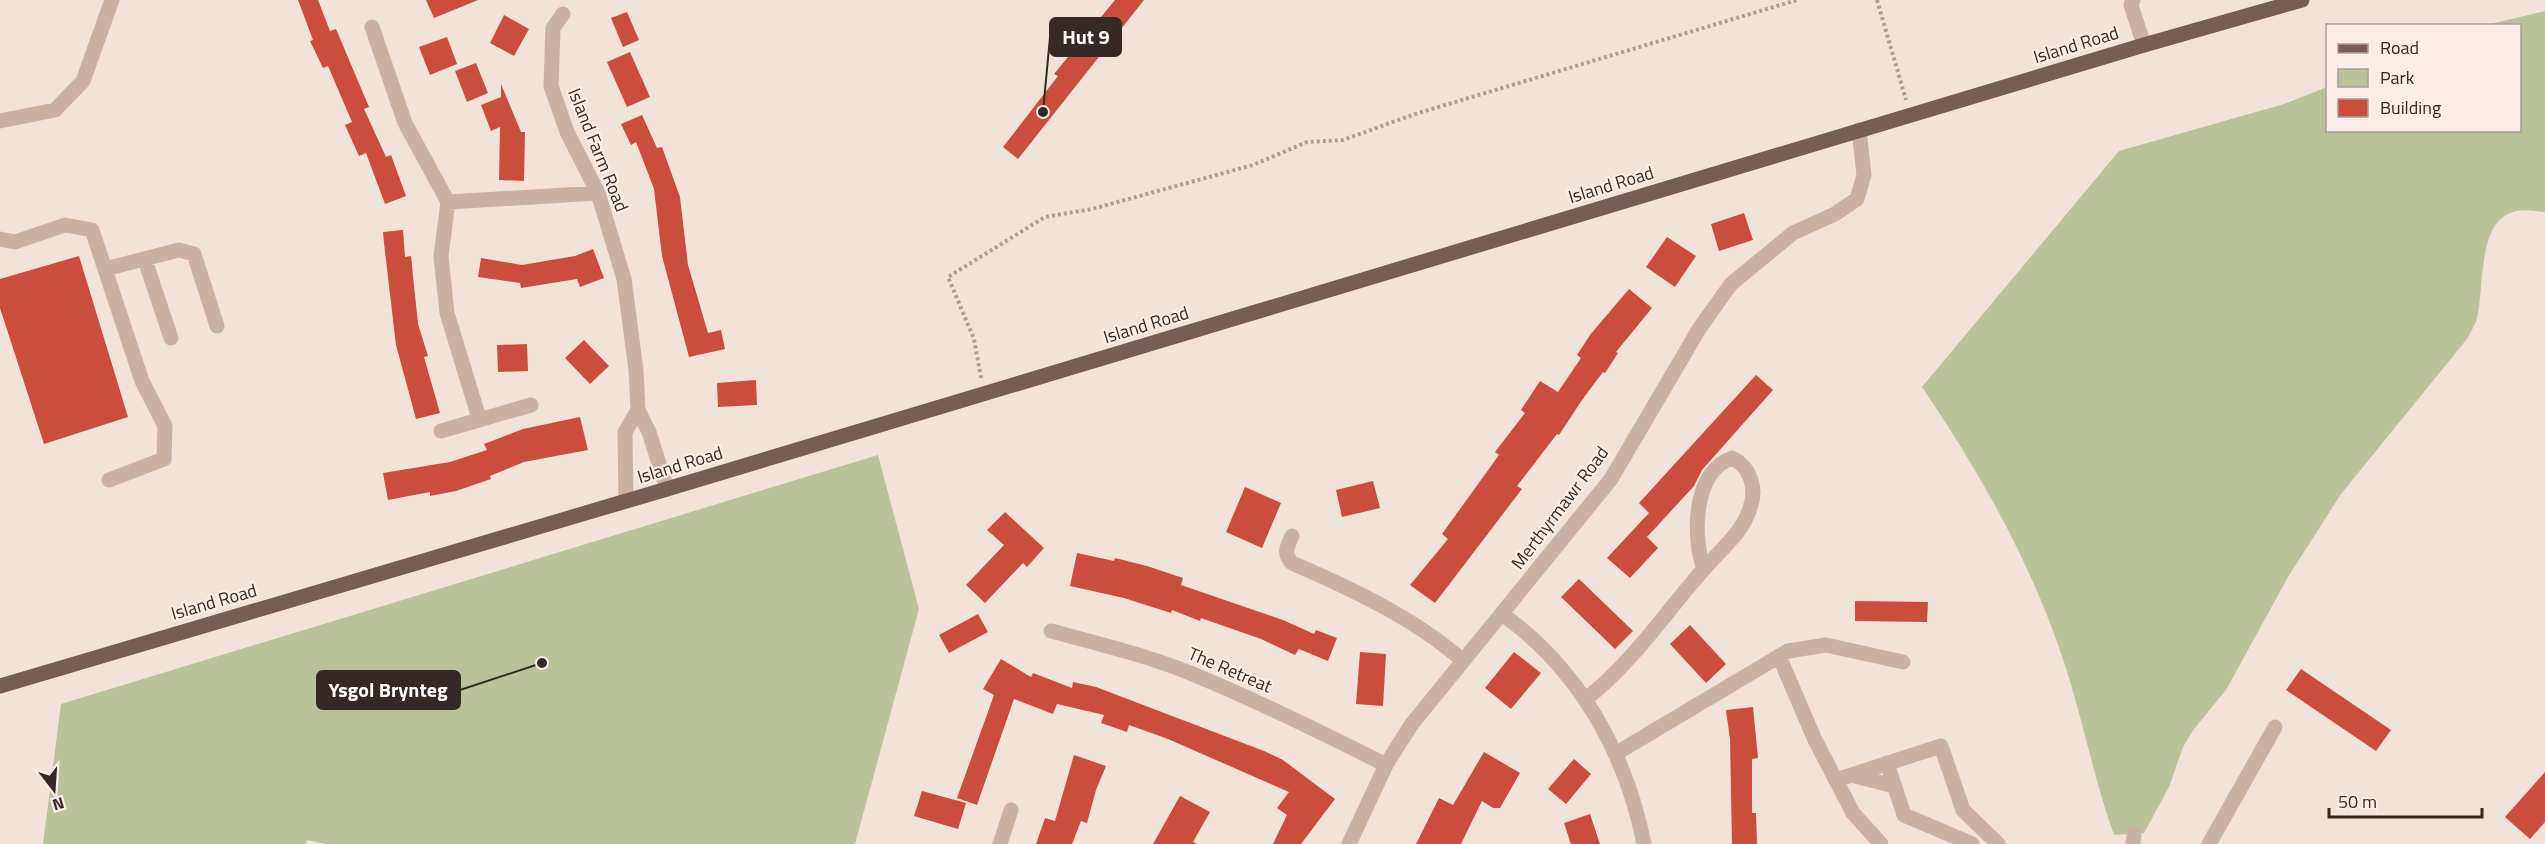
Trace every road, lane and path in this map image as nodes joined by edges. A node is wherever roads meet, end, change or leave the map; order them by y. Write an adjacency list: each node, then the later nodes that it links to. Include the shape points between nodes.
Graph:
1 (112, 0): 10 (street, via 83,81 56,110)
2 (1797, 0): 19 (path, via 1414,114 1343,140 1306,141 1254,165 1046,218 948,277 974,339)
3 (1877, 0): 9 (path)
4 (2133, 0): 8 (street, via 2131,5)
5 (2302, 0): 8 (main road, Island Road)
6 (563, 14): 12 (street, Island Farm Road, via 553,28 551,86 567,132)
7 (372, 27): 13 (street, via 405,123)
8 (2144, 45): 9 (main road, Island Road)
9 (1911, 115): 11 (main road, Island Road)
10 (0, 121)
11 (1859, 130): 19 (main road, Island Road); 29 (street, Merthyrmawr Road, via 1864,175 1857,199 1793,233 1731,284 1699,329 1611,479)
12 (598, 193): 13 (street); 21 (street, Island Farm Road, via 624,279)
13 (448, 202): 22 (street, via 441,256 447,313)
14 (0, 239): 16 (street, via 15,242 65,225 92,230)
15 (145, 260): 16 (street); 17 (street, via 179,250 194,254); 18 (street)
16 (105, 269): 24 (street, via 142,381 165,426 164,459)
17 (218, 326)
18 (171, 338)
19 (984, 394): 25 (main road, Island Road)
20 (531, 405): 22 (street)
21 (638, 410): 25 (street, Island Farm Road, via 650,432); 26 (street, Island Farm Road, via 625,432)
22 (479, 418): 23 (street)
23 (441, 431)
24 (109, 480)
25 (667, 489): 26 (main road, Island Road)
26 (626, 501): 34 (main road, Island Road)
27 (1292, 536): 32 (street, via 1286,550 1292,562 1374,603)
28 (1704, 569): 28 (street, via 1743,526 1752,503 1753,483 1732,458 1715,466 1707,476 1698,504 1699,556); 35 (street, via 1634,653)
29 (1502, 614): 32 (street, Merthyrmawr Road); 35 (street, via 1530,634 1560,664)
30 (1051, 631): 39 (street, The Retreat, via 1194,675 1293,718)
31 (1779, 656): 33 (street, via 1826,645); 37 (street); 41 (street)
32 (1462, 660): 39 (street, Merthyrmawr Road, via 1411,725)
33 (1903, 662)
34 (0, 686)
35 (1586, 699): 37 (street)
36 (2275, 727): 50 (street)
37 (1615, 754): 46 (street, via 1633,800)
38 (1887, 763): 40 (street); 42 (street); 49 (street, via 1941,746 1963,810)
39 (1386, 765): 45 (street, Merthyrmawr Road)
40 (1851, 775): 41 (street); 42 (street)
41 (1836, 780): 47 (street, via 1853,813)
42 (1894, 786): 48 (street, via 1904,815)
43 (1011, 810): 44 (street)
44 (1000, 844)
45 (1349, 844)
46 (1644, 844)
47 (1881, 844)
48 (1972, 844)
49 (1998, 844)
50 (2209, 844)

